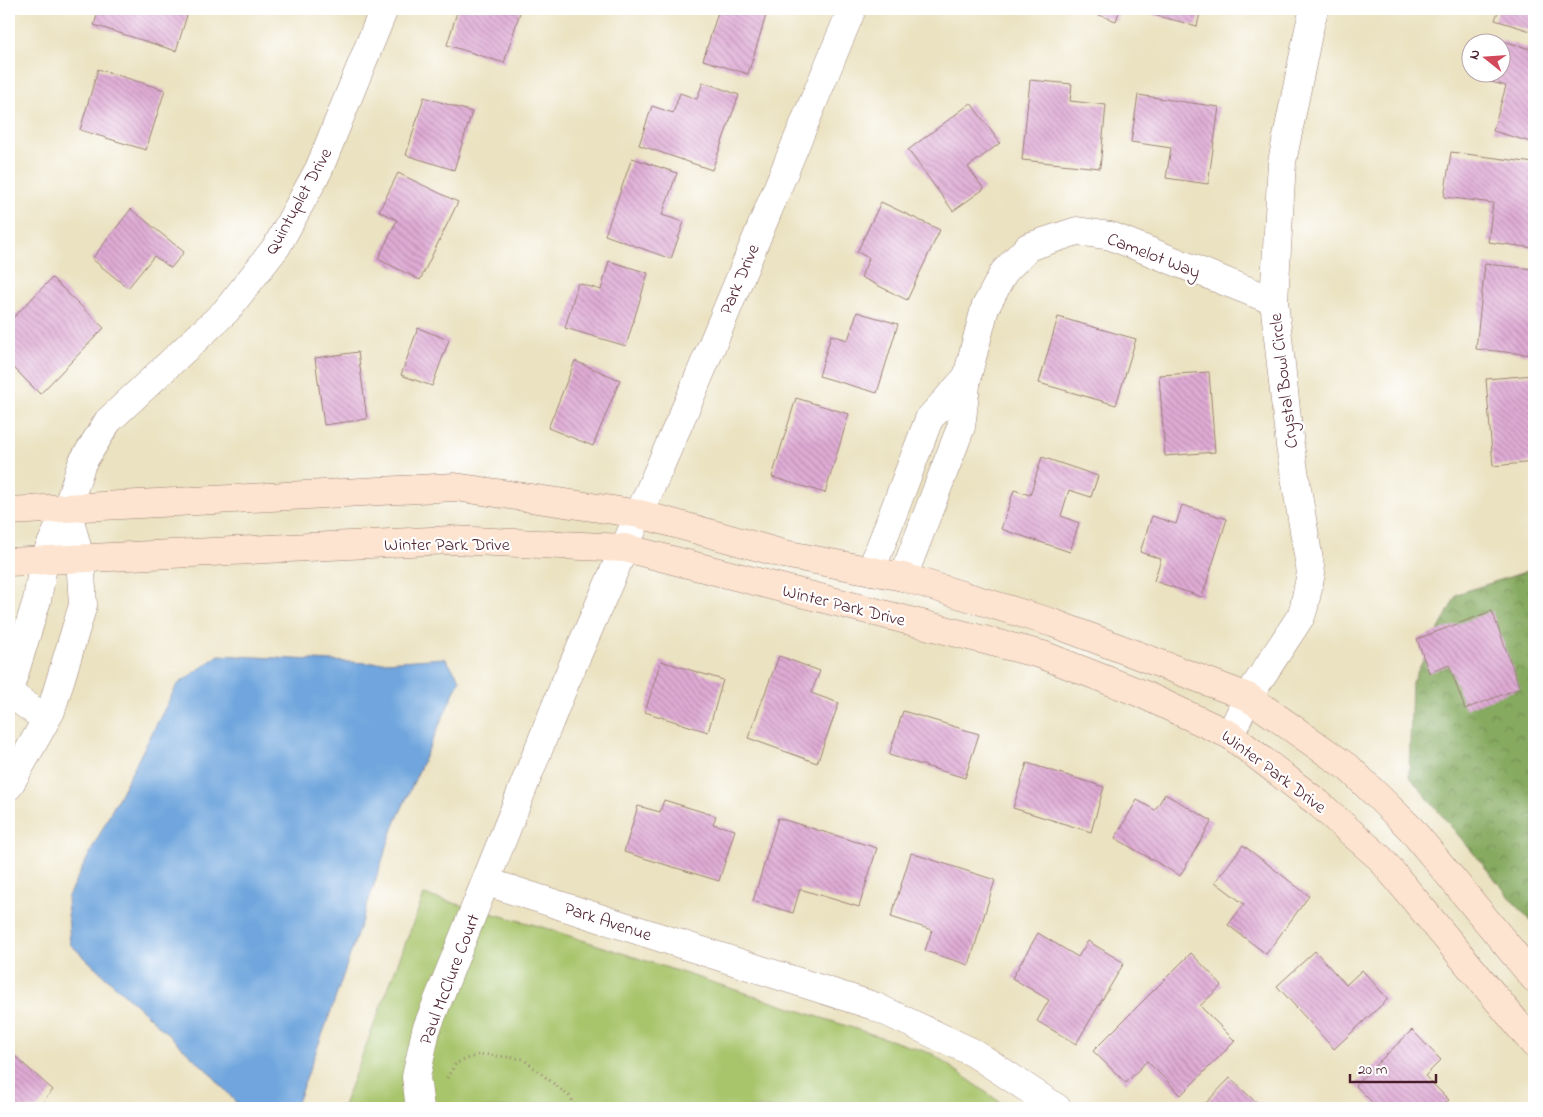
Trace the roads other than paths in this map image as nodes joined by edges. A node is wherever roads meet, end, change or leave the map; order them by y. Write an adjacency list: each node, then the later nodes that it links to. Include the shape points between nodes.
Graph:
1 (384, 9): 6 (street, Quintuplet Drive, via 319,169 277,246 226,311 108,421 82,463)
2 (852, 9): 8 (street, Park Drive)
3 (1314, 9): 4 (street, Crystal Bowl Circle, via 1282,162)
4 (1274, 301): 5 (street, Camelot Way, via 1110,236 1077,231 1028,248 1004,272 985,308); 16 (street, Crystal Bowl Circle, via 1290,446 1311,573 1300,616)
5 (967, 378): 13 (street, Camelot Way, via 929,418); 14 (street, Camelot Way, via 961,426)
6 (67, 509): 7 (street, Winter Park Drive); 8 (street, Winter Park Drive, via 455,487); 10 (street); 11 (street, Quintuplet Drive)
7 (9, 511)
8 (640, 514): 9 (street, Park Drive); 13 (street, Winter Park Drive, via 784,554)
9 (625, 548): 10 (street, Winter Park Drive, via 451,540); 18 (street, Winter Park Drive, via 1043,655 1140,693); 20 (street, via 565,683)
10 (80, 558): 11 (street, Winter Park Drive); 17 (street, via 83,605)
11 (44, 560): 12 (street, Winter Park Drive); 15 (street, Quintuplet Drive, via 37,600)
12 (9, 562)
13 (871, 571): 14 (street, Winter Park Drive)
14 (903, 577): 16 (street, Winter Park Drive, via 1053,623)
15 (9, 692): 17 (street)
16 (1248, 697): 18 (street, Crystal Bowl Circle); 21 (street, Winter Park Drive, via 1350,768 1411,828)
17 (46, 719): 19 (street)
18 (1230, 735): 22 (street, Winter Park Drive, via 1318,803 1380,858)
19 (9, 786)
20 (486, 882): 23 (street, Paul McClure Court, via 426,1030 416,1078); 24 (street, Park Avenue, via 874,1006 974,1053)
21 (1534, 978)
22 (1534, 1044)
23 (420, 1108)
24 (1057, 1108)

